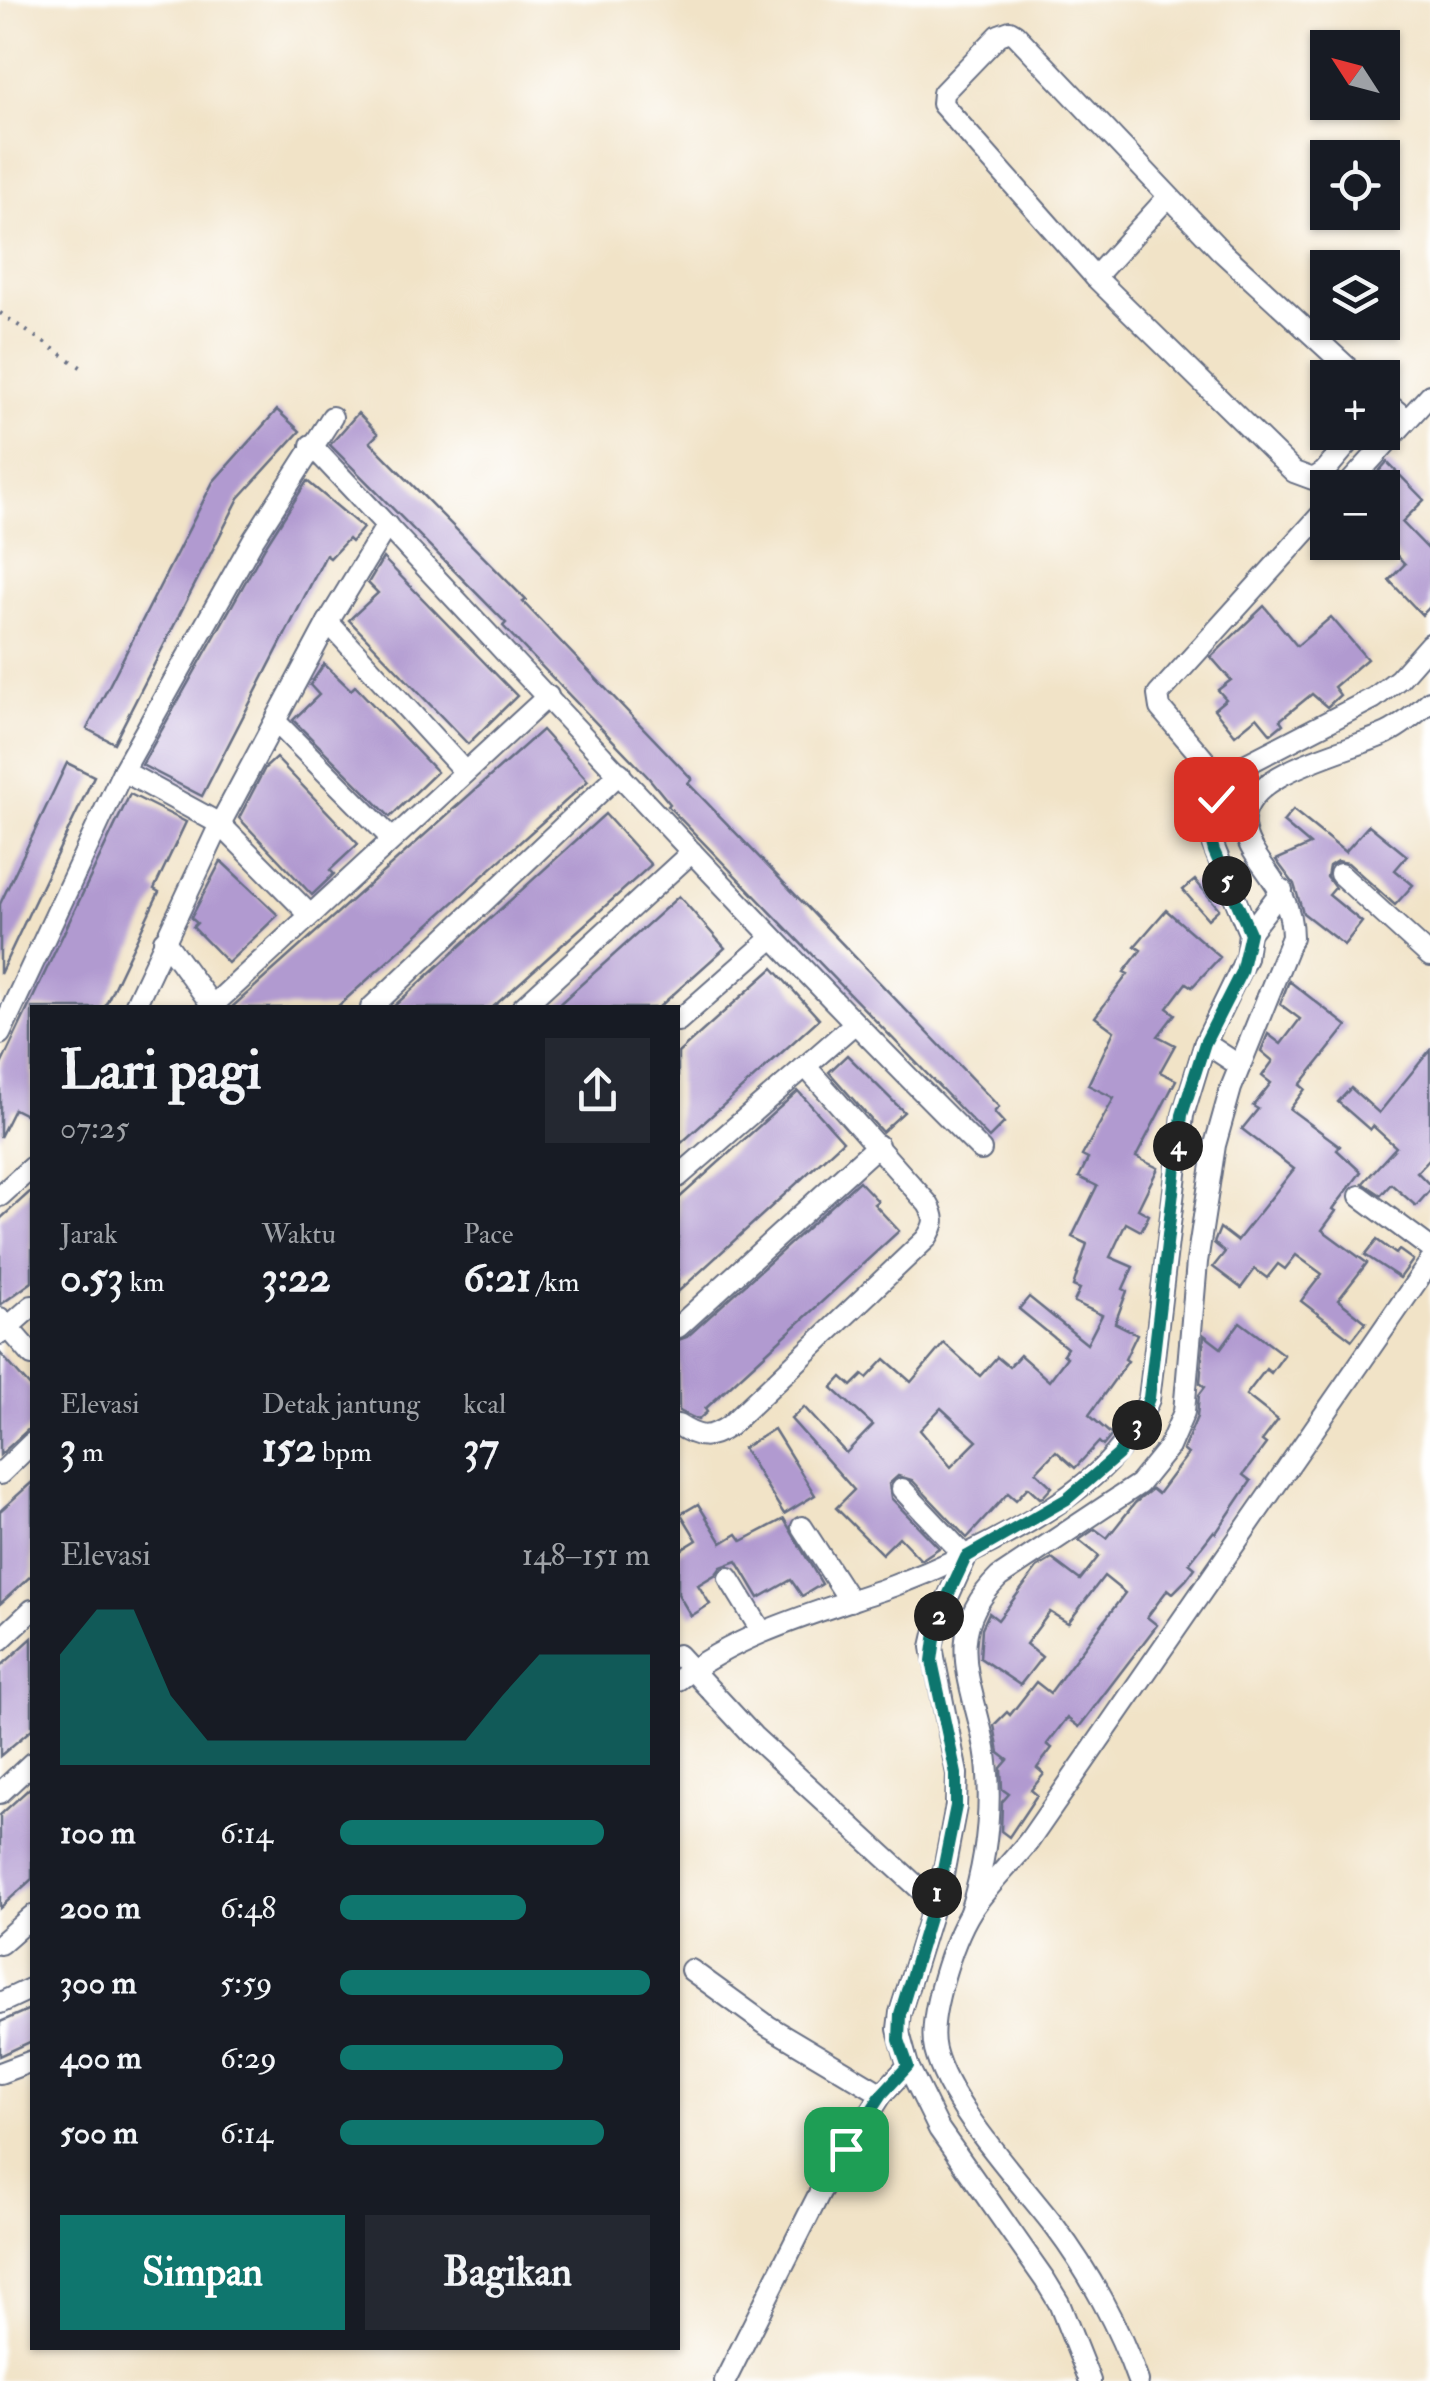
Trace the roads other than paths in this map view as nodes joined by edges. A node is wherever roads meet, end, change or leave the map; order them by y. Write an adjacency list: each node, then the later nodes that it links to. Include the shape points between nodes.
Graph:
1 (1168, 197): 2 (street); 2 (street, via 1010,31 944,90 942,104); 3 (street)
2 (1095, 276): 9 (street, via 1294,472 1314,479)
3 (1340, 360)
4 (1430, 395): 7 (street)
5 (1400, 414): 7 (street)
6 (332, 418): 8 (street)
7 (1405, 418): 10 (street)
8 (311, 445): 11 (street); 18 (street)
9 (1343, 450)
10 (1360, 470)
11 (387, 526): 13 (street); 15 (street)
12 (1310, 527): 21 (street, via 1158,695 1160,708)
13 (328, 622): 17 (street); 19 (street)
14 (1430, 644): 21 (street, via 1374,698 1266,753)
15 (548, 696): 19 (street); 20 (street)
16 (1430, 701): 26 (street, via 1389,732 1291,770 1258,792 1244,825)
17 (276, 722): 22 (street); 23 (street)
18 (123, 771): 22 (street); 39 (street)
19 (465, 772): 23 (street)
20 (620, 773): 24 (street); 35 (street)
21 (1224, 783): 28 (street, via 1211,840)
22 (220, 824): 27 (street); 30 (street)
23 (392, 840): 27 (street)
24 (692, 852): 29 (street); 36 (street)
25 (1340, 874): 31 (street)
26 (1278, 895): 28 (street); 41 (street, via 1292,916 1292,936)
27 (310, 915): 34 (street)
28 (1255, 926): 40 (street)
29 (770, 938): 37 (street); 38 (street)
30 (164, 940): 32 (street); 33 (street)
31 (1430, 956)
32 (135, 1005)
33 (211, 1005)
34 (214, 1005)
35 (374, 1005)
36 (525, 1005)
37 (680, 1019)
38 (854, 1024): 42 (street); 44 (street)
39 (0, 1034)
40 (1210, 1045): 41 (street); 55 (street, via 1182,1115)
41 (1237, 1064): 55 (street, via 1214,1145)
42 (806, 1068): 43 (street); 46 (street)
43 (878, 1145): 52 (street); 56 (street, via 935,1216 926,1239 729,1426 703,1438)
44 (981, 1150)
45 (30, 1168): 47 (street)
46 (680, 1175)
47 (0, 1196)
48 (1360, 1196): 49 (street)
49 (1430, 1248)
50 (1430, 1262): 73 (street, via 1029,1841)
51 (30, 1307): 53 (street)
52 (680, 1324)
53 (3, 1326): 54 (street)
54 (30, 1352)
55 (1167, 1406): 60 (street, via 1140,1421 1118,1455 1067,1499); 60 (street, via 1168,1446 1139,1484)
56 (680, 1426)
57 (30, 1446): 58 (street)
58 (0, 1474)
59 (902, 1488): 62 (street)
60 (1056, 1524): 62 (street); 70 (street, via 999,1576 972,1612 964,1648)
61 (802, 1527): 64 (street)
62 (966, 1557): 64 (street); 70 (street, via 932,1647)
63 (730, 1578): 66 (street)
64 (850, 1601): 66 (street)
65 (30, 1612): 67 (street)
66 (762, 1632): 68 (street)
67 (0, 1640)
68 (682, 1668): 72 (street)
69 (30, 1765): 71 (street)
70 (973, 1772): 72 (street, via 956,1806); 73 (street, via 985,1854)
71 (0, 1793)
72 (934, 1902): 80 (street, via 900,2014)
73 (970, 1912): 85 (street, via 940,1993 935,2050 968,2113 1087,2276)
74 (30, 1918): 75 (street)
75 (0, 1944)
76 (691, 1970): 82 (street, via 768,2026)
77 (30, 1989): 78 (street)
78 (0, 2003)
79 (30, 2062): 81 (street)
80 (908, 2066): 82 (street); 84 (street, via 939,2129 1059,2304)
81 (0, 2073)
82 (882, 2094): 83 (street, via 820,2192)
83 (725, 2381)
84 (1090, 2381)
85 (1138, 2381)

